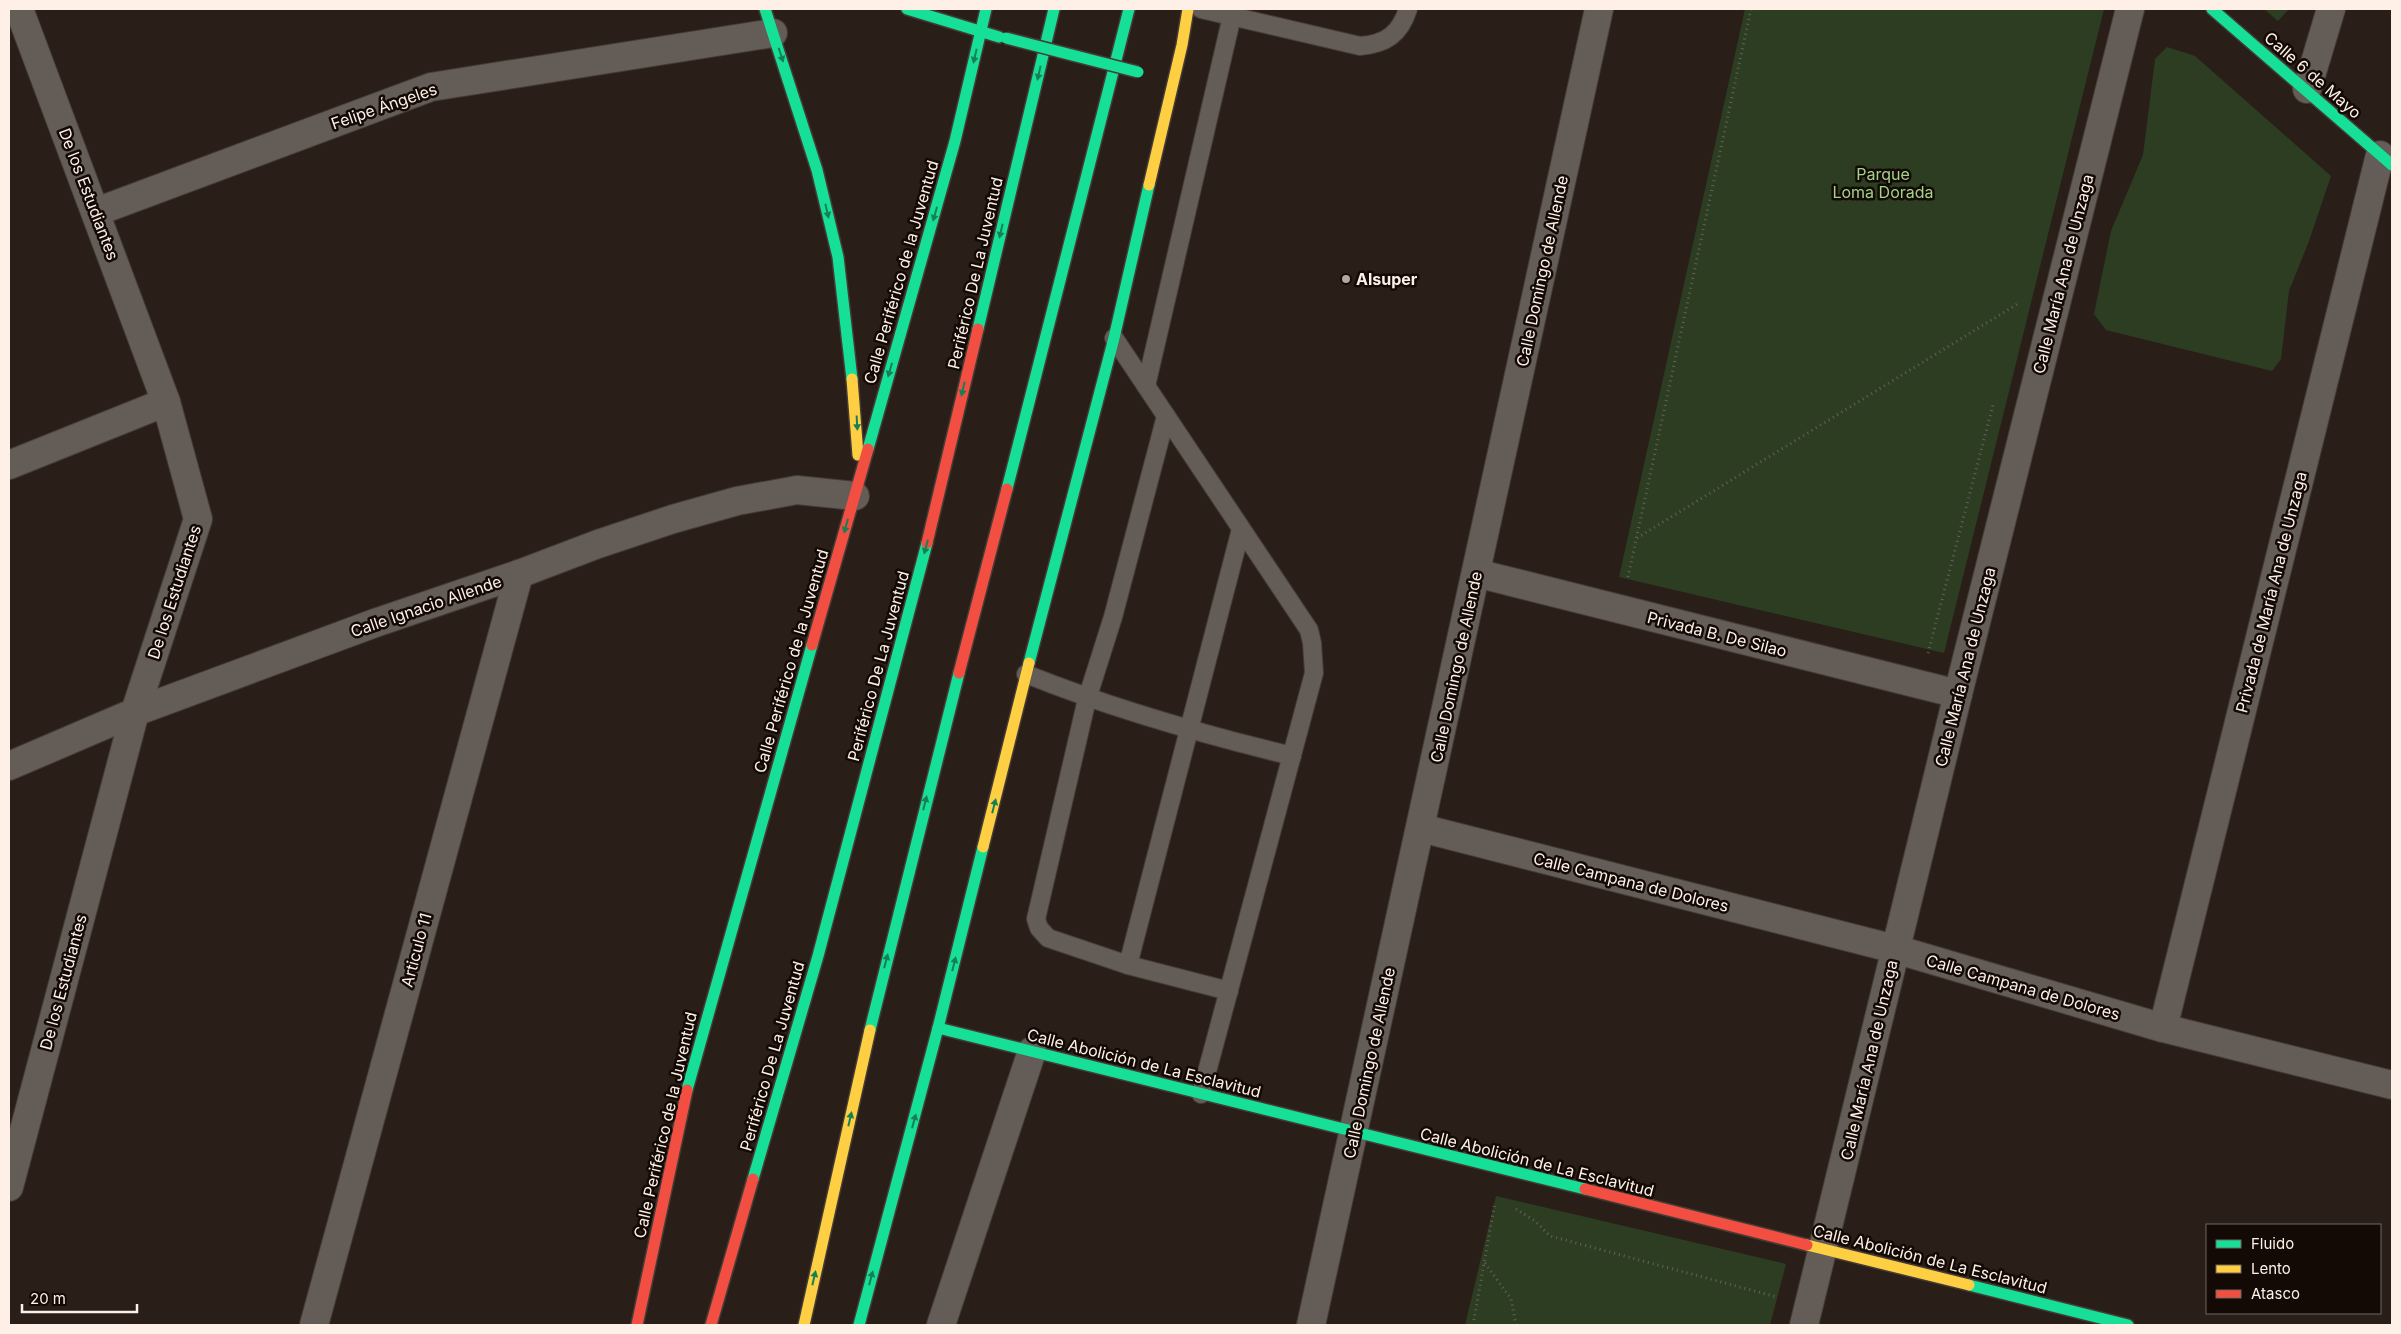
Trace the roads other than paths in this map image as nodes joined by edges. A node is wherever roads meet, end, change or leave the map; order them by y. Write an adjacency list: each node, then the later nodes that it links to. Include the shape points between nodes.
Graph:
1 (19, 9): 19 (street, De los Estudiantes)
2 (907, 9): 15 (main road)
3 (986, 9): 15 (main road, Calle Periférico de la Juventud)
4 (1054, 9): 51 (main road, Periférico De La Juventud, one-way to 51, via 928,539 818,956)
5 (1129, 9): 52 (main road, one-way to 5, via 879,988)
6 (1188, 9): 20 (main road, via 1169,78)
7 (1201, 9): 13 (lane)
8 (1408, 9): 13 (lane, via 1404,24 1389,38 1360,46)
9 (1599, 9): 27 (street, Calle Domingo de Allende)
10 (2130, 9): 30 (street, Calle María Ana de Unzaga)
11 (2212, 9): 17 (main road, Calle 6 de Mayo)
12 (2331, 9): 17 (street)
13 (1232, 16): 21 (lane)
14 (769, 21): 19 (street, Felipe Ángeles, via 431,87); 25 (main road, one-way to 25, via 817,170 838,258 856,415)
15 (981, 32): 16 (main road, bridge); 25 (main road, Calle Periférico de la Juventud, one-way to 25, via 955,141)
16 (1143, 73)
17 (2307, 90): 18 (main road, Calle 6 de Mayo)
18 (2386, 160): 41 (street, Privada de María Ana de Unzaga)
19 (96, 212): 22 (street, De los Estudiantes)
20 (1114, 338): 21 (lane); 29 (main road)
21 (1146, 386): 23 (lane)
22 (166, 402): 24 (street); 32 (street, De los Estudiantes, via 198,519)
23 (1166, 416): 26 (lane); 31 (lane, via 1113,617)
24 (9, 464)
25 (857, 487): 28 (street, Calle Ignacio Allende, via 796,490 737,501 598,544); 50 (main road, Calle Periférico de la Juventud, one-way to 50, via 690,1074)
26 (1241, 529): 33 (lane); 34 (lane, via 1308,630 1312,643 1314,673)
27 (1476, 573): 30 (street, Privada B. De Silao); 36 (street, Calle Domingo de Allende)
28 (519, 574): 32 (street, Calle Ignacio Allende, via 375,623); 49 (street, Articulo 11)
29 (1026, 674): 31 (lane); 40 (main road, one-way to 29)
30 (1958, 694): 37 (street, Calle María Ana de Unzaga)
31 (1087, 699): 33 (lane); 38 (lane, via 1036,919 1048,938)
32 (135, 712): 35 (street, Calle Ignacio Allende); 46 (street, De los Estudiantes)
33 (1190, 731): 34 (lane); 38 (lane)
34 (1292, 756): 39 (lane)
35 (9, 766)
36 (1421, 828): 37 (street, Calle Campana de Dolores); 45 (street, Calle Domingo de Allende)
37 (1895, 949): 41 (street, Calle Campana de Dolores); 47 (street, Calle María Ana de Unzaga)
38 (1128, 965): 39 (lane)
39 (1229, 991): 44 (lane)
40 (938, 1028): 42 (main road, Calle Abolición de La Esclavitud); 53 (main road, one-way to 40)
41 (2163, 1028): 43 (street, Calle Campana de Dolores)
42 (1032, 1051): 44 (main road, Calle Abolición de La Esclavitud); 54 (street)
43 (2392, 1084)
44 (1201, 1094): 45 (main road, Calle Abolición de La Esclavitud)
45 (1353, 1133): 47 (main road, Calle Abolición de La Esclavitud); 55 (street, Calle Domingo de Allende)
46 (9, 1188)
47 (1824, 1250): 48 (main road, Calle Abolición de La Esclavitud); 56 (street, Calle María Ana de Unzaga)
48 (2088, 1320): 57 (main road, Calle Abolición de La Esclavitud)
49 (314, 1325)
50 (637, 1325)
51 (711, 1325)
52 (804, 1325)
53 (859, 1325)
54 (941, 1325)
55 (1311, 1325)
56 (1804, 1325)
57 (2128, 1325)

